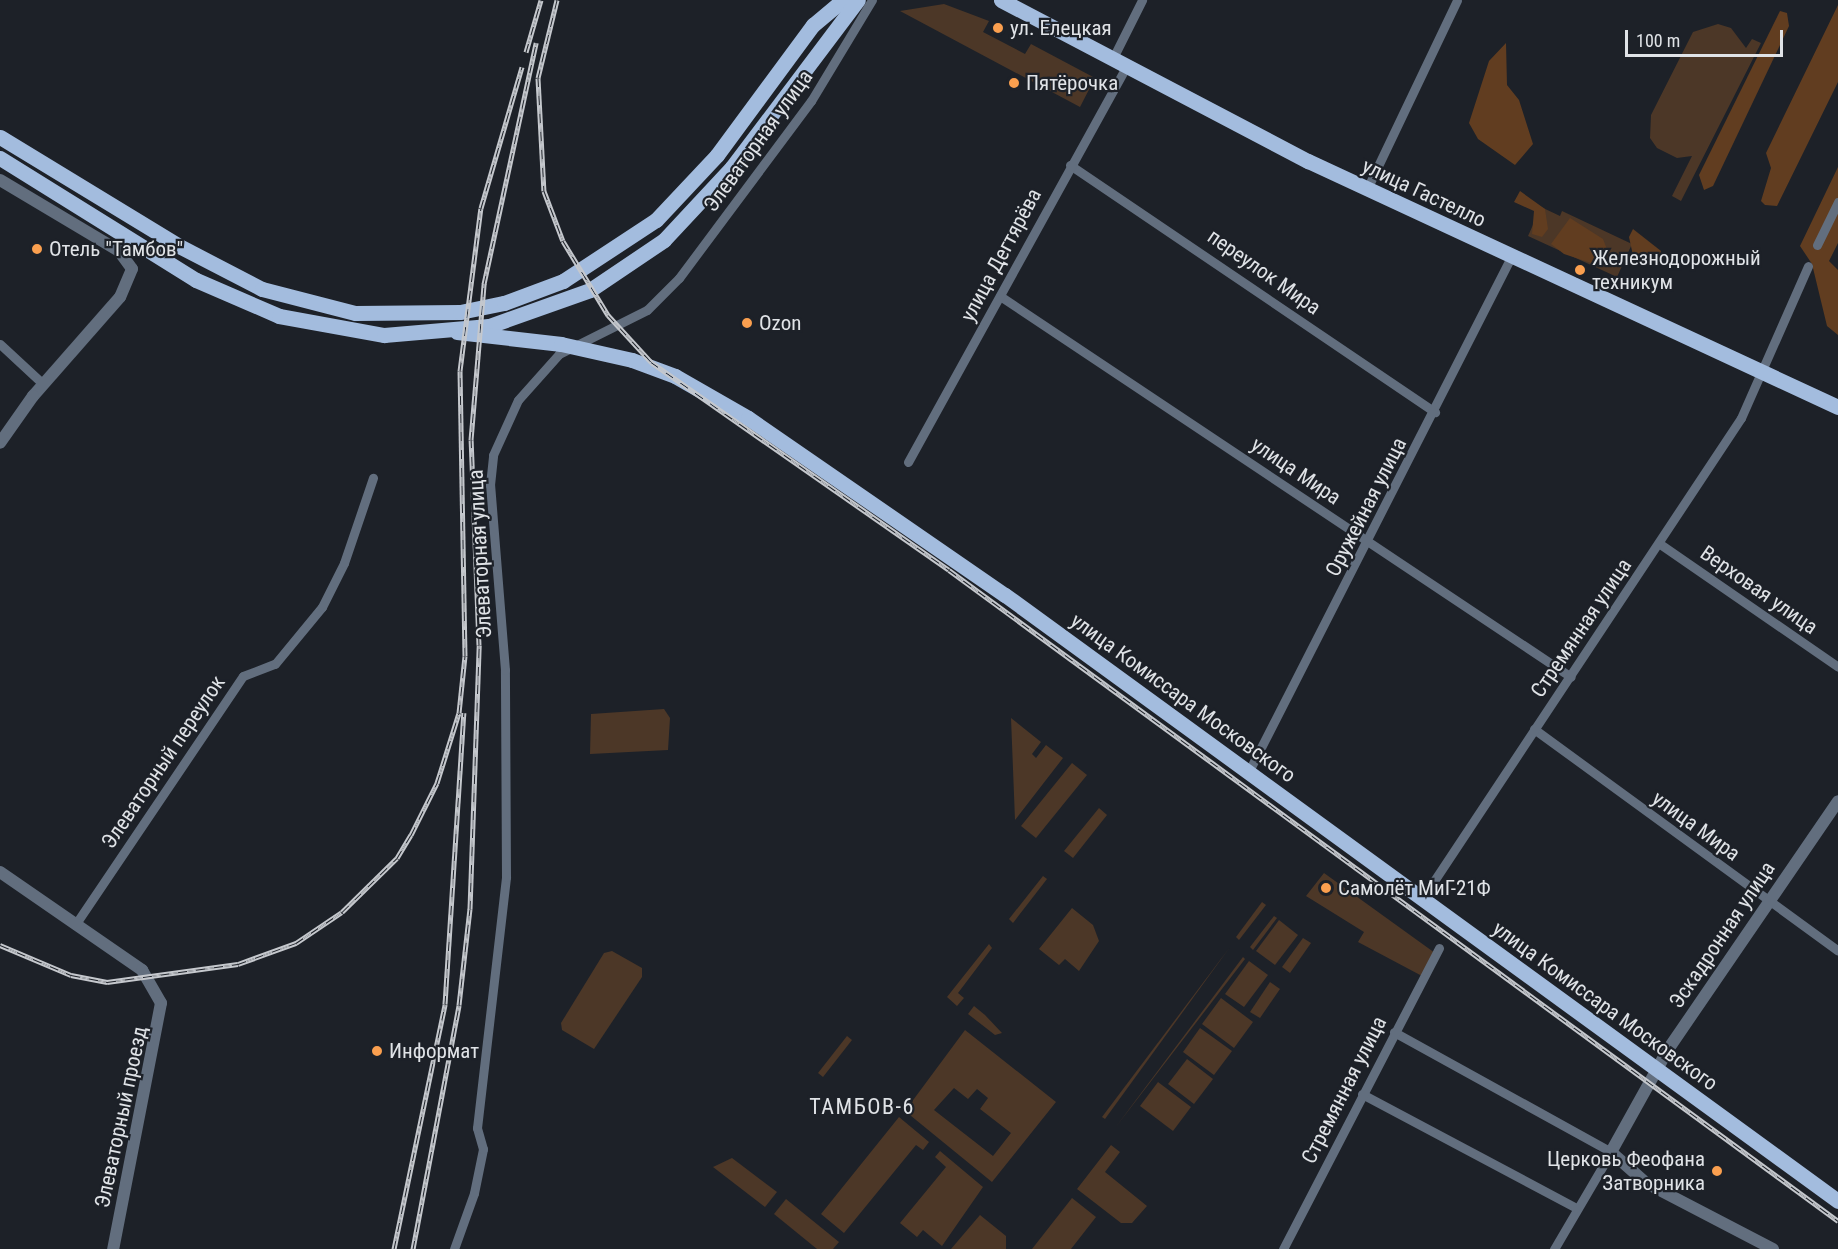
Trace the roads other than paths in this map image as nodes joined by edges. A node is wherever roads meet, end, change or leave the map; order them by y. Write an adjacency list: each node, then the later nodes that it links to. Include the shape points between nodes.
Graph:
1 (843, 0): 9 (main road, via 806,34 675,203 597,263 504,303 399,316 340,311 262,289 179,246)
2 (858, 0): 19 (main road, via 756,136 687,219 624,270 557,306)
3 (872, 0): 48 (street, Элеваторная улица, via 811,101 679,278 647,310 559,354 518,400 493,455 490,486 505,670 506,877 477,1128 483,1149 474,1193)
4 (1001, 0): 7 (main road, улица Гастелло)
5 (1142, 0): 7 (street)
6 (1457, 0): 13 (street)
7 (1113, 58): 8 (main road, улица Гастелло)
8 (1127, 65): 11 (street, улица Дегтярёва); 13 (main road, улица Гастелло)
9 (0, 137)
10 (0, 158): 19 (main road, via 196,280 252,306 303,323 366,334)
11 (1070, 165): 18 (street, улица Дегтярёва); 24 (street, переулок Мира)
12 (0, 180): 22 (street, via 119,251 132,269 119,299)
13 (1367, 189): 16 (main road, улица Гастелло)
14 (1838, 202): 15 (street)
15 (1817, 245)
16 (1511, 257): 21 (main road, улица Гастелло); 24 (street, Оружейная улица)
17 (1808, 266): 21 (street, Стремянная улица)
18 (1000, 296): 26 (street, улица Дегтярёва); 28 (street, улица Мира)
19 (457, 332): 33 (main road, улица Комиссара Московского, via 599,350 675,376 881,509)
20 (0, 344): 22 (street)
21 (1762, 374): 23 (main road, улица Гастелло); 29 (street, Стремянная улица, via 1741,418)
22 (43, 384): 25 (street)
23 (1838, 407)
24 (1436, 411): 28 (street, Оружейная улица)
25 (0, 443)
26 (908, 462)
27 (373, 478): 38 (street, Элеваторный переулок, via 344,563 322,607 275,664 243,676)
28 (1369, 541): 31 (street, улица Мира); 33 (street, Оружейная улица)
29 (1660, 544): 30 (street, Верховая улица); 31 (street, Стремянная улица)
30 (1838, 667)
31 (1571, 677): 32 (street, Стремянная улица)
32 (1534, 729): 36 (street, Стремянная улица); 37 (street, улица Мира)
33 (1249, 771): 36 (main road, улица Комиссара Московского)
34 (1838, 801): 37 (street, Эскадронная улица)
35 (0, 872): 38 (street)
36 (1422, 899): 42 (main road, улица Комиссара Московского)
37 (1769, 900): 40 (street, улица Мира); 42 (street, Эскадронная улица)
38 (75, 925): 47 (street, Элеваторный проезд, via 142,970 158,992 161,1023)
39 (1439, 948): 41 (street, Стремянная улица)
40 (1838, 951)
41 (1394, 1032): 43 (street, Стремянная улица); 44 (street)
42 (1656, 1068): 44 (street, Эскадронная улица); 45 (main road, улица Комиссара Московского)
43 (1362, 1094): 46 (street); 49 (street, Стремянная улица)
44 (1611, 1152): 46 (street, Эскадронная улица); 51 (street, via 1646,1183)
45 (1838, 1201)
46 (1576, 1208): 50 (street, Эскадронная улица)
47 (113, 1249)
48 (454, 1249)
49 (1283, 1249)
50 (1554, 1249)
51 (1773, 1249)

